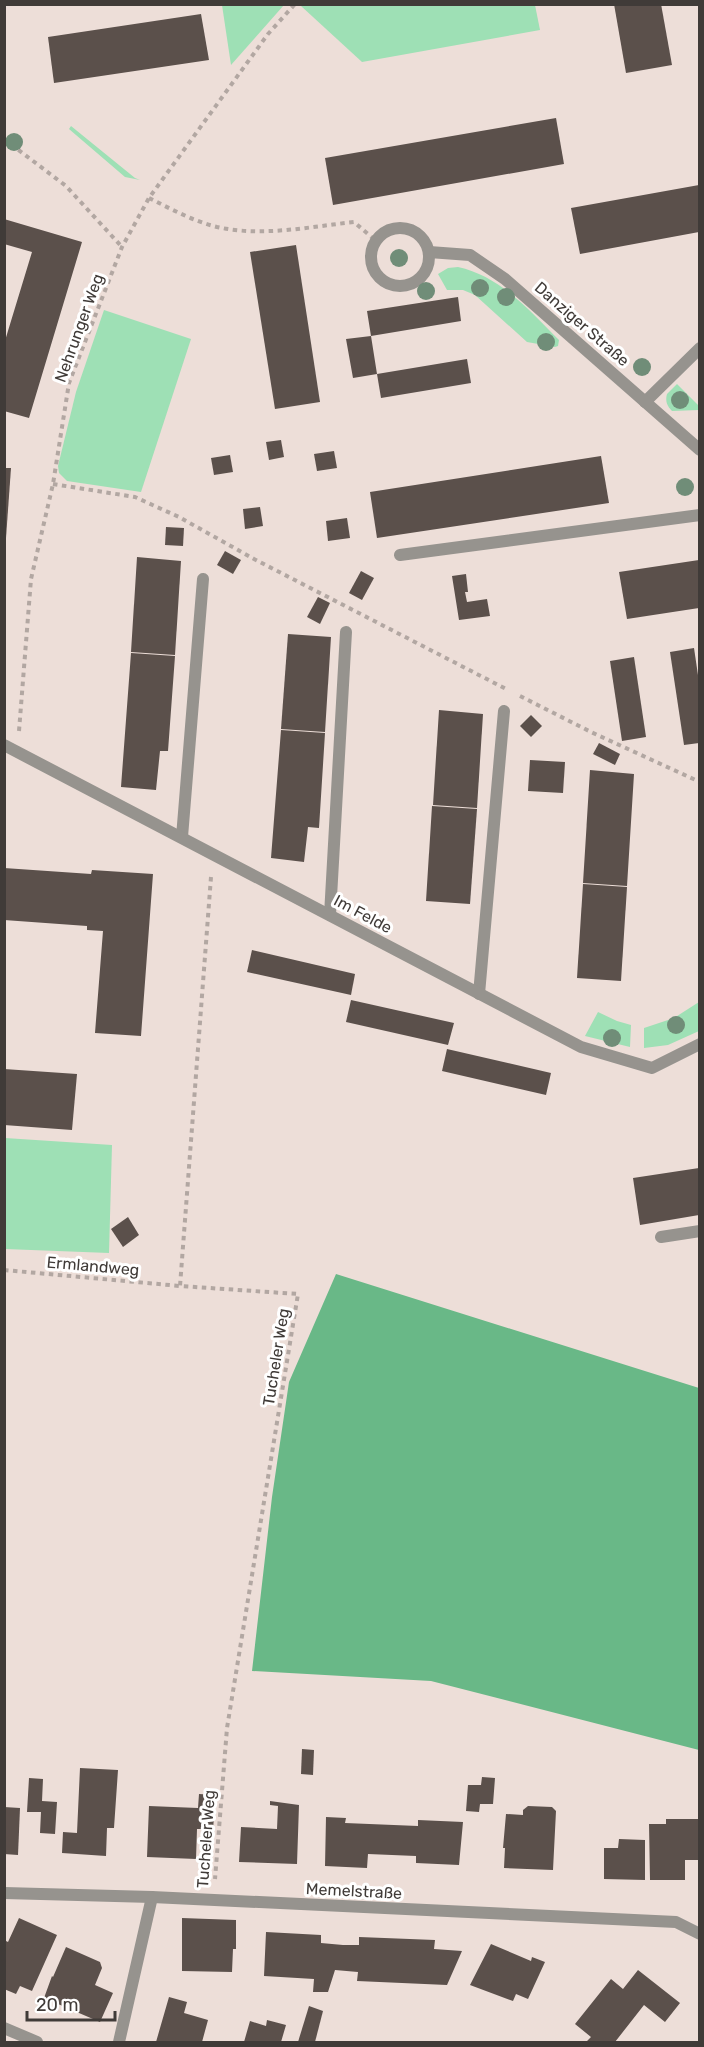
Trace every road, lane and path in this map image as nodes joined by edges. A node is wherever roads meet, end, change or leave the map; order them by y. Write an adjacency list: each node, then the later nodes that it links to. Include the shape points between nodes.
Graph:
1 (295, 4): 3 (path, Nehrunger Weg, via 268,34)
2 (4, 139): 5 (path, via 66,186)
3 (149, 198): 4 (path, via 216,226 274,231 354,222); 5 (path, Nehrunger Weg)
4 (375, 240): 6 (street, via 394,228 406,228 417,233); 6 (street, via 371,251 375,273 394,286 416,282 429,263)
5 (122, 247): 10 (path, Nehrunger Weg, via 69,383)
6 (429, 252): 8 (street, Danziger Straße, via 470,255 505,279)
7 (699, 348): 8 (street)
8 (645, 402): 9 (street, Danziger Straße)
9 (699, 450)
10 (53, 484): 17 (path, Nehrunger Weg, via 32,579); 18 (path, via 135,497 179,517 591,732)
11 (699, 515): 12 (street)
12 (400, 555)
13 (203, 579): 19 (street)
14 (346, 632): 21 (street)
15 (504, 711): 22 (street)
16 (4, 745): 17 (street, Im Felde)
17 (18, 750): 19 (street, Im Felde)
18 (699, 782)
19 (182, 837): 20 (street, Im Felde)
20 (213, 853): 21 (street, Im Felde); 27 (path)
21 (330, 915): 22 (street, Im Felde)
22 (479, 994): 23 (street, Im Felde, via 581,1047 652,1068)
23 (699, 1044)
24 (699, 1231): 25 (street)
25 (661, 1237)
26 (4, 1270): 27 (path, Ermlandweg)
27 (180, 1286): 30 (path, Tucheler Weg, via 298,1294 227,1728)
28 (4, 1893): 29 (street, Memelstraße)
29 (152, 1897): 30 (street, Memelstraße); 34 (street)
30 (213, 1901): 31 (street, Memelstraße, via 676,1922)
31 (699, 1934)
32 (10, 2035): 33 (street)
33 (37, 2043)
34 (119, 2043)

